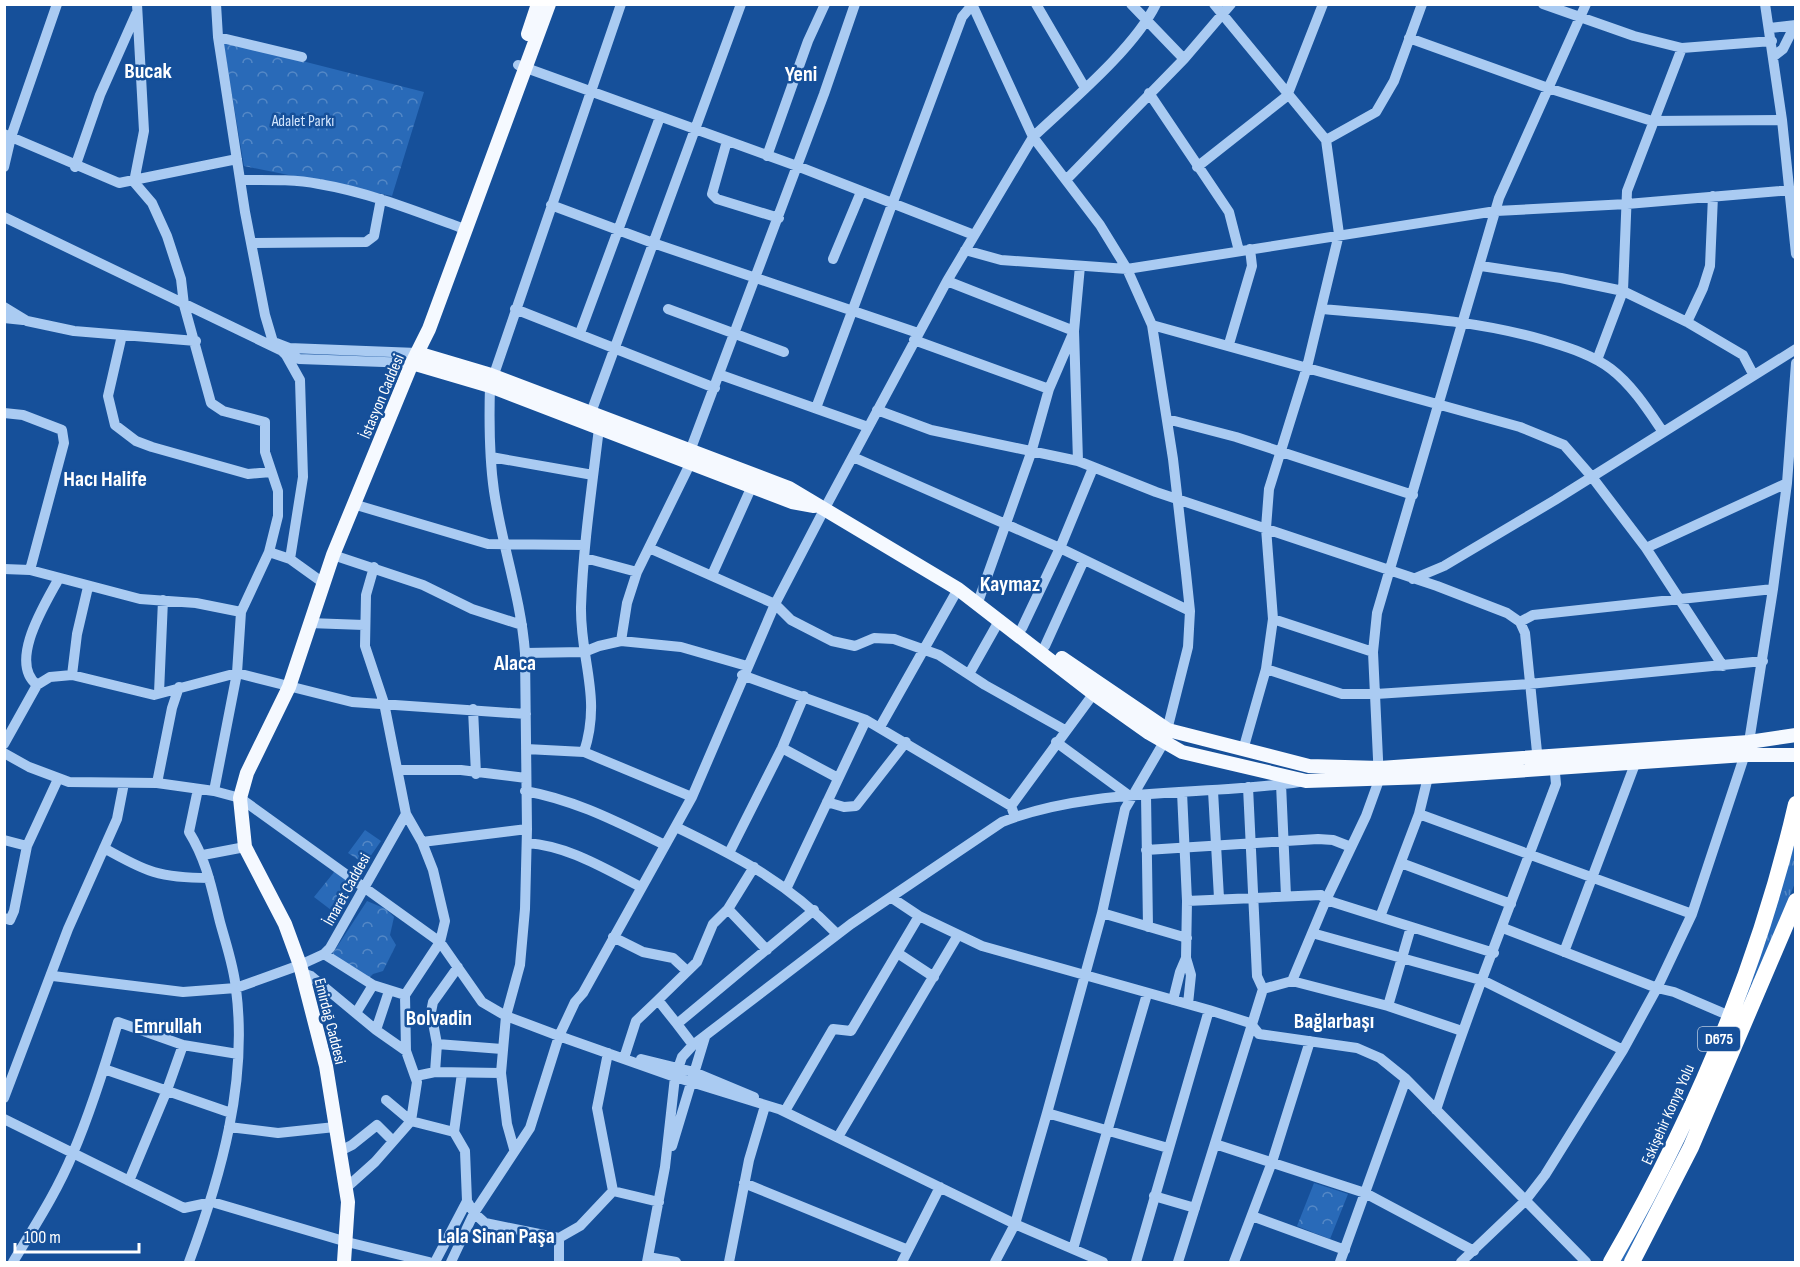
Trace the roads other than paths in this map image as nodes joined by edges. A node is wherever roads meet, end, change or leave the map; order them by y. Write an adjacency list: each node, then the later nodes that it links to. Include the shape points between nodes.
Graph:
1 (57, 4): 43 (street)
2 (216, 4): 26 (street)
3 (549, 4): 33 (main road, İstasyon Caddesi)
4 (621, 4): 36 (street)
5 (741, 4): 42 (street)
6 (825, 4): 47 (street)
7 (855, 4): 49 (street)
8 (1036, 4): 34 (street)
9 (1131, 4): 23 (street)
10 (1156, 4): 23 (street)
11 (1214, 4): 21 (street)
12 (1231, 4): 21 (street)
13 (1323, 4): 38 (street)
14 (1422, 4): 27 (street)
15 (1544, 4): 22 (street)
16 (1586, 4): 22 (street)
17 (1765, 4): 25 (street)
18 (538, 5): 33 (main road)
19 (972, 5): 44 (street); 60 (street, via 962,17)
20 (137, 9): 51 (street, via 100,95); 55 (street, via 144,131)
21 (1224, 16): 32 (street); 38 (street)
22 (1580, 17): 29 (street); 35 (street)
23 (1148, 22): 32 (street); 34 (street)
24 (1795, 25): 25 (street); 30 (street, via 1783,49)
25 (1770, 28): 28 (street)
26 (218, 37): 31 (street); 48 (street)
27 (1410, 38): 35 (street); 45 (street, via 1394,81 1376,112)
28 (1772, 41): 29 (street); 30 (street)
29 (1682, 48): 41 (street)
30 (1774, 56): 40 (street)
31 (302, 57)
32 (1184, 59): 37 (street)
33 (522, 67): 36 (street); 67 (main road); 107 (main road, İstasyon Caddesi, via 429,329)
34 (1085, 88): 44 (street)
35 (1548, 88): 41 (street); 64 (street, via 1507,177)
36 (591, 90): 39 (street); 62 (street)
37 (1149, 93): 52 (street); 54 (street)
38 (1287, 96): 45 (street); 52 (street)
39 (660, 117): 42 (street); 68 (street)
40 (1782, 120): 41 (street); 56 (street)
41 (1652, 121): 61 (street, via 1627,191)
42 (696, 130): 46 (street); 72 (street)
43 (8, 135): 50 (street); 51 (street)
44 (1033, 137): 54 (street); 69 (street)
45 (1326, 140): 70 (street)
46 (727, 141): 47 (street); 66 (street, via 712,194)
47 (767, 156): 49 (street)
48 (237, 159): 53 (street); 55 (street)
49 (797, 166): 57 (street); 66 (street)
50 (4, 167)
51 (75, 167): 55 (street, via 119,183)
52 (1197, 167): 74 (street, via 1228,212)
53 (241, 180): 59 (street, via 316,183); 71 (street)
54 (1066, 180): 79 (street)
55 (134, 182): 83 (street, via 152,203 167,236 181,279)
56 (1791, 190): 58 (street); 63 (street)
57 (861, 192): 60 (street); 76 (street)
58 (1713, 196): 61 (street); 92 (street, via 1710,266)
59 (381, 199): 67 (street); 71 (street, via 374,236 366,242)
60 (894, 204): 69 (street); 88 (street)
61 (1627, 204): 64 (street); 82 (street)
62 (551, 205): 68 (street); 85 (street)
63 (1794, 206): 75 (street)
64 (1497, 210): 70 (street); 78 (street)
65 (4, 218): 83 (street)
66 (778, 218): 80 (street)
67 (459, 227): 107 (main road)
68 (619, 229): 72 (street); 96 (street)
69 (974, 234): 73 (street)
70 (1339, 234): 74 (street); 87 (street)
71 (252, 243): 101 (street)
72 (653, 243): 80 (street); 103 (street)
73 (965, 250): 77 (street, via 1000,260); 81 (street)
74 (1244, 250): 79 (street); 102 (street, via 1252,266)
75 (1796, 254)
76 (833, 259)
77 (1080, 266): 79 (street); 95 (street)
78 (1481, 266): 82 (street); 91 (street)
79 (1127, 269): 93 (street)
80 (756, 278): 88 (street); 97 (street)
81 (947, 281): 95 (street); 99 (street)
82 (1623, 291): 92 (street); 108 (street)
83 (184, 304): 94 (street); 100 (street)
84 (4, 307): 90 (street)
85 (515, 309): 96 (street); 113 (street)
86 (668, 309): 97 (street)
87 (1323, 309): 91 (street); 110 (street)
88 (855, 310): 99 (street); 117 (street)
89 (4, 318): 90 (street)
90 (27, 321): 98 (street, via 74,331)
91 (1464, 322): 108 (street, via 1541,340); 116 (street)
92 (1687, 322): 111 (street, via 1743,355)
93 (1152, 325): 102 (street); 120 (street)
94 (242, 331): 101 (street); 106 (street)
95 (1074, 331): 115 (street); 129 (street)
96 (580, 333): 103 (street)
97 (736, 334): 105 (street); 112 (street)
98 (122, 335): 100 (street); 131 (street, via 108,396 115,425 136,441 152,447 248,474)
99 (916, 337): 115 (street); 118 (street)
100 (196, 341): 131 (street, via 211,402 223,411 265,422 265,452)
101 (273, 342): 106 (street); 107 (street, via 289,348)
102 (1229, 344): 110 (street)
103 (616, 348): 114 (street); 121 (street)
104 (1796, 349): 111 (street)
105 (784, 352)
106 (286, 355): 107 (street, via 299,359); 139 (street, via 300,380 303,477)
107 (414, 358): 113 (main road); 140 (main road, İstasyon Caddesi)
108 (1597, 360): 123 (street, via 1645,405)
109 (1796, 363): 134 (street)
110 (1307, 367): 116 (street); 124 (street)
111 (1753, 374): 123 (street)
112 (721, 375): 114 (street); 117 (street)
113 (491, 380): 121 (main road); 126 (street)
114 (715, 388): 127 (street)
115 (1049, 389): 125 (street)
116 (1440, 405): 133 (street, via 1520,427 1564,445); 136 (street)
117 (816, 408): 122 (street)
118 (877, 410): 122 (street); 125 (street, via 930,430)
119 (4, 413): 156 (street, via 23,415 62,430 64,443)
120 (1167, 419): 124 (street); 137 (street)
121 (592, 421): 127 (main road); 132 (street)
122 (868, 427): 128 (street)
123 (1663, 432): 133 (street)
124 (1280, 452): 136 (street); 143 (street, via 1269,489)
125 (1031, 453): 129 (street); 142 (street)
126 (491, 457): 132 (street); 145 (street)
127 (691, 457): 135 (main road); 141 (main road, via 789,488); 146 (street)
128 (853, 457): 141 (street); 142 (street)
129 (1078, 461): 130 (street)
130 (1093, 468): 137 (street); 147 (street)
131 (271, 472): 138 (street)
132 (593, 475): 144 (street)
133 (1592, 477): 148 (street); 161 (street, via 1444,566)
134 (1787, 483): 148 (street); 165 (street)
135 (752, 486): 141 (main road, via 792,502); 159 (street)
136 (1413, 495): 157 (street)
137 (1177, 497): 143 (street); 170 (street)
138 (279, 502): 139 (street); 149 (street)
139 (299, 503): 152 (street)
140 (353, 504): 145 (street, via 468,539); 150 (main road, İstasyon Caddesi)
141 (825, 507): 164 (main road); 169 (street)
142 (1006, 525): 147 (street); 168 (street)
143 (1266, 528): 157 (street); 172 (street)
144 (585, 544): 145 (street); 151 (street)
145 (506, 546): 177 (street)
146 (650, 548): 158 (street); 159 (street)
147 (1060, 548): 153 (street); 178 (street)
148 (1646, 548): 166 (street)
149 (269, 552): 152 (street); 171 (street)
150 (333, 555): 154 (street); 162 (main road, İstasyon Caddesi)
151 (585, 558): 158 (street); 182 (street, via 581,608)
152 (290, 559): 162 (street)
153 (1083, 560): 170 (street); 180 (street)
154 (374, 567): 176 (street, via 366,595); 177 (street, via 472,609)
155 (4, 569): 156 (street)
156 (30, 570): 160 (street)
157 (1390, 571): 161 (street); 183 (street, via 1377,613)
158 (637, 572): 179 (street)
159 (712, 575): 169 (street)
160 (58, 579): 163 (street); 193 (street, via 29,641 27,672)
161 (1413, 579): 174 (street, via 1507,613)
162 (322, 582): 175 (main road, İstasyon Caddesi)
163 (88, 587): 167 (street); 191 (street)
164 (958, 589): 168 (main road); 181 (street)
165 (1773, 589): 166 (street); 185 (street)
166 (1680, 597): 174 (street, via 1533,615); 186 (street)
167 (163, 600): 171 (street); 197 (street)
168 (978, 602): 173 (main road); 178 (main road)
169 (775, 604): 181 (street, via 791,620 832,641 855,646 874,638 894,639); 188 (street)
170 (1190, 611): 207 (street, via 1188,647)
171 (241, 612): 189 (street)
172 (1273, 619): 183 (street); 187 (street)
173 (999, 621): 190 (street); 196 (main road)
174 (1520, 622): 192 (street, via 1525,633)
175 (309, 623): 176 (street); 195 (main road, İstasyon Caddesi)
176 (364, 625): 200 (street, via 365,646)
177 (522, 625): 184 (street)
178 (1022, 628): 180 (main road)
179 (621, 641): 182 (street); 188 (street, via 681,647)
180 (1045, 646): 196 (main road)
181 (924, 650): 190 (street); 204 (street)
182 (584, 652): 184 (street); 215 (street, via 592,694)
183 (1373, 652): 198 (street)
184 (525, 653): 202 (street)
185 (1763, 661): 186 (street); 213 (street)
186 (1723, 666): 192 (street)
187 (1266, 669): 198 (street, via 1342,694); 214 (street)
188 (744, 670): 199 (street); 241 (street)
189 (237, 673): 194 (street); 195 (street); 234 (street)
190 (969, 674): 205 (street)
191 (72, 675): 193 (street, via 50,677); 197 (street, via 153,695)
192 (1529, 684): 198 (street); 219 (street)
193 (37, 686): 210 (street)
194 (179, 687): 197 (street); 230 (street)
195 (290, 687): 200 (street, via 352,702); 240 (main road, İstasyon Caddesi, via 247,773)
196 (1097, 689): 205 (street); 207 (main road)
197 (159, 693)
198 (1376, 694): 223 (street)
199 (804, 696): 203 (street); 211 (street)
200 (384, 703): 201 (street); 221 (street)
201 (473, 709): 202 (street); 222 (street)
202 (526, 714): 212 (street)
203 (866, 720): 204 (street); 226 (street)
204 (880, 728): 208 (street)
205 (1065, 730): 209 (street)
206 (1796, 735): 213 (main road)
207 (1166, 736): 214 (main road); 228 (main road, via 1182,752); 239 (street)
208 (906, 742): 242 (street, via 855,806); 244 (street)
209 (1056, 742): 239 (street); 244 (street)
210 (4, 744)
211 (782, 748): 226 (street); 262 (street)
212 (526, 749): 215 (street); 225 (street)
213 (1747, 749): 217 (main road); 218 (main road); 220 (main road); 283 (street)
214 (1243, 750): 223 (main road, via 1309,766)
215 (584, 752): 241 (street)
216 (4, 753): 227 (street)
217 (1796, 755)
218 (1553, 762): 219 (main road); 220 (main road); 263 (street, via 1556,784)
219 (1538, 763): 223 (main road); 224 (main road)
220 (1635, 764): 268 (street)
221 (398, 770): 222 (street, via 461,770); 245 (street)
222 (476, 774): 225 (street)
223 (1380, 774): 224 (main road); 228 (main road); 258 (street)
224 (1428, 777): 246 (street)
225 (526, 778): 235 (street)
226 (837, 778): 242 (street)
227 (58, 779): 229 (street); 255 (street)
228 (1306, 781): 231 (street)
229 (124, 783): 230 (street); 259 (street, via 121,810)
230 (157, 783): 233 (street)
231 (1281, 784): 232 (street); 251 (street)
232 (1248, 787): 236 (street); 253 (street)
233 (198, 789): 234 (street); 264 (street, via 189,832)
234 (214, 791): 240 (street)
235 (525, 791): 248 (street); 254 (street, via 586,807)
236 (1214, 791): 237 (street); 257 (street)
237 (1182, 792): 238 (street); 260 (street)
238 (1146, 795): 239 (street); 261 (street)
239 (1131, 797): 244 (street); 282 (street)
240 (240, 798): 256 (main road, Emirdağ Caddesi); 269 (street)
241 (692, 798): 247 (street)
242 (827, 802): 271 (street)
243 (1796, 804): 325 (highway, Eskişehir Konya Yolu / D675, via 1782,866)
244 (1013, 811): 273 (street)
245 (406, 814): 250 (street); 269 (street, İmaret Caddesi)
246 (1419, 814): 263 (street); 265 (street)
247 (676, 827): 254 (street); 262 (street)
248 (527, 829): 250 (street); 252 (street)
249 (4, 840): 255 (street)
250 (422, 842): 295 (street, via 445,921)
251 (1284, 842): 253 (street); 258 (street, via 1333,840); 272 (street)
252 (527, 843): 270 (street, via 547,844 568,852); 324 (street, via 520,965)
253 (1250, 844): 257 (street); 275 (street)
254 (665, 845): 270 (street)
255 (27, 846): 286 (street, via 14,911 10,920)
256 (245, 847): 264 (street); 304 (main road, Emirdağ Caddesi, via 285,924)
257 (1217, 847): 260 (street); 274 (street)
258 (1351, 847): 276 (street)
259 (104, 848): 267 (street, via 142,870 159,875); 306 (street, via 68,929)
260 (1183, 849): 261 (street); 277 (street)
261 (1146, 850): 287 (street)
262 (729, 853): 266 (street)
263 (1530, 854): 268 (street); 279 (street)
264 (203, 855): 267 (street)
265 (1401, 863): 279 (street); 285 (street)
266 (754, 867): 271 (street); 280 (street)
267 (209, 878): 312 (street)
268 (1593, 878): 283 (street); 297 (street)
269 (363, 887): 295 (street); 299 (street, İmaret Caddesi, via 345,925)
270 (641, 887): 293 (street)
271 (787, 887): 281 (street)
272 (1286, 896): 275 (street); 276 (street, via 1321,895)
273 (892, 898): 284 (street); 291 (street)
274 (1220, 898): 275 (street); 277 (street)
275 (1252, 898): 314 (street, via 1257,976)
276 (1326, 900): 285 (street); 290 (street)
277 (1187, 901): 294 (street)
278 (1796, 901): 418 (highway, Eskişehir Konya Yolu / D675, via 1691,1147)
279 (1511, 904): 289 (street)
280 (728, 909): 296 (street); 305 (street, via 713,924 697,962)
281 (814, 910): 291 (street); 296 (street)
282 (1102, 913): 287 (street); 308 (street)
283 (1692, 914): 313 (street)
284 (919, 916): 292 (street); 300 (street)
285 (1380, 917): 288 (street)
286 (4, 918)
287 (1148, 927): 294 (street)
288 (1411, 927): 298 (street); 302 (street)
289 (1503, 928): 297 (street); 298 (street)
290 (1312, 933): 302 (street); 309 (street)
291 (837, 934): 331 (street)
292 (958, 935): 307 (street); 308 (street)
293 (613, 937): 305 (street, via 643,952 673,958); 330 (street)
294 (1187, 938): 301 (street)
295 (440, 942): 303 (street); 317 (street)
296 (767, 950): 327 (street)
297 (1564, 952): 313 (street)
298 (1494, 953): 310 (street)
299 (324, 954): 304 (street, İmaret Caddesi); 311 (street)
300 (899, 954): 307 (street); 355 (street, via 851,1031 833,1029)
301 (1186, 958): 319 (street); 320 (street, via 1191,975)
302 (1402, 958): 310 (street); 321 (street)
303 (458, 967): 324 (street, via 482,1002); 333 (street, via 433,1002)
304 (301, 969): 312 (street, İmaret Caddesi); 323 (street); 361 (main road, Emirdağ Caddesi, via 326,1066)
305 (687, 971): 318 (street)
306 (53, 976): 312 (street, İmaret Caddesi, via 183,992); 351 (street)
307 (934, 977): 364 (street)
308 (1086, 977): 316 (street); 357 (street)
309 (1292, 981): 314 (street); 321 (street)
310 (1484, 981): 329 (street); 338 (street)
311 (373, 985): 315 (street); 323 (street)
312 (236, 988): 340 (street)
313 (1657, 988): 325 (street); 338 (street)
314 (1263, 989): 326 (street)
315 (389, 991): 317 (street); 328 (street)
316 (1147, 994): 319 (street); 362 (street)
317 (405, 995): 337 (street)
318 (658, 1000): 327 (street); 341 (street, via 636,1021)
319 (1173, 1000): 320 (street)
320 (1188, 1004): 322 (street)
321 (1388, 1006): 329 (street)
322 (1209, 1010): 326 (street); 367 (street)
323 (356, 1013): 328 (street)
324 (506, 1016): 330 (street); 336 (street)
325 (1730, 1016): 417 (highway, Eskişehir Konya Yolu / D675, via 1648,1197)
326 (1250, 1023): 332 (street, via 1259,1034); 366 (street)
327 (677, 1024): 335 (street)
328 (376, 1030): 337 (street)
329 (1462, 1031): 354 (street)
330 (558, 1036): 339 (street); 368 (street, via 530,1128)
331 (705, 1037): 335 (street); 348 (street)
332 (1310, 1041): 349 (street, via 1357,1048 1380,1058); 371 (street)
333 (437, 1044): 336 (street); 343 (street)
334 (183, 1045): 340 (street); 342 (street, via 117,1022); 350 (street)
335 (693, 1045): 345 (street)
336 (502, 1049): 344 (street)
337 (406, 1050): 347 (street)
338 (1623, 1050): 381 (street, via 1551,1167)
339 (608, 1053): 341 (street); 345 (street); 377 (street, via 597,1108)
340 (238, 1054): 356 (street)
341 (626, 1055): 345 (street)
342 (104, 1069): 350 (street); 370 (street)
343 (435, 1072): 346 (street); 347 (street)
344 (501, 1072): 346 (street); 368 (street)
345 (676, 1072): 348 (street); 372 (street)
346 (462, 1073): 363 (street)
347 (416, 1076): 358 (street)
348 (693, 1077): 353 (street); 355 (street); 372 (street)
349 (1406, 1079): 354 (street); 378 (street)
350 (167, 1090): 356 (street); 373 (street)
351 (4, 1098)
352 (386, 1100): 358 (street)
353 (765, 1106): 355 (street); 374 (street)
354 (1436, 1110): 381 (street)
355 (784, 1111): 364 (street)
356 (231, 1113): 360 (street)
357 (1047, 1113): 362 (street); 389 (street)
358 (411, 1121): 363 (street); 365 (street)
359 (6, 1122): 370 (street)
360 (229, 1127): 361 (street, via 278,1133); 382 (street)
361 (335, 1127): 369 (main road, Emirdağ Caddesi)
362 (1109, 1130): 367 (street); 392 (street)
363 (454, 1132): 380 (street, via 465,1151)
364 (838, 1137): 375 (street)
365 (393, 1141): 369 (street, via 377,1125); 376 (street)
366 (1215, 1144): 371 (street); 385 (street)
367 (1168, 1148): 379 (street)
368 (514, 1149): 386 (street)
369 (340, 1151): 376 (main road, Emirdağ Caddesi)
370 (73, 1154): 373 (street); 399 (street)
371 (1272, 1162): 378 (street); 387 (street)
372 (665, 1167): 383 (street)
373 (129, 1181): 384 (street)
374 (744, 1183): 393 (street); 407 (street)
375 (940, 1187): 389 (street); 393 (street)
376 (346, 1188): 391 (main road, Emirdağ Caddesi)
377 (613, 1191): 383 (street); 390 (street, via 580,1226)
378 (1365, 1192): 394 (street); 395 (street)
379 (1154, 1196): 385 (street); 411 (street)
380 (467, 1201): 386 (street); 403 (street)
381 (1525, 1201): 395 (street); 416 (street)
382 (212, 1202): 384 (street); 388 (street); 391 (street)
383 (659, 1202): 397 (street)
384 (184, 1208): 388 (street)
385 (1195, 1208): 412 (street)
386 (474, 1213): 390 (street, via 485,1223); 404 (street)
387 (1252, 1216): 394 (street); 413 (street)
388 (205, 1220): 400 (street)
389 (1015, 1224): 392 (street); 409 (street)
390 (559, 1238): 405 (street)
391 (347, 1242): 401 (main road, Emirdağ Caddesi); 402 (street)
392 (1073, 1249): 410 (street)
393 (908, 1250): 408 (street)
394 (1345, 1250): 414 (street)
395 (1474, 1251): 415 (street)
396 (4, 1259): 398 (street)
397 (648, 1260): 406 (street)
398 (8, 1263)
399 (13, 1263)
400 (189, 1263)
401 (344, 1263)
402 (429, 1263)
403 (435, 1263)
404 (451, 1263)
405 (559, 1263)
406 (676, 1263)
407 (729, 1263)
408 (902, 1263)
409 (994, 1263)
410 (1103, 1263)
411 (1136, 1263)
412 (1178, 1263)
413 (1234, 1263)
414 (1340, 1263)
415 (1461, 1263)
416 (1586, 1263)
417 (1611, 1263)
418 (1632, 1263)

